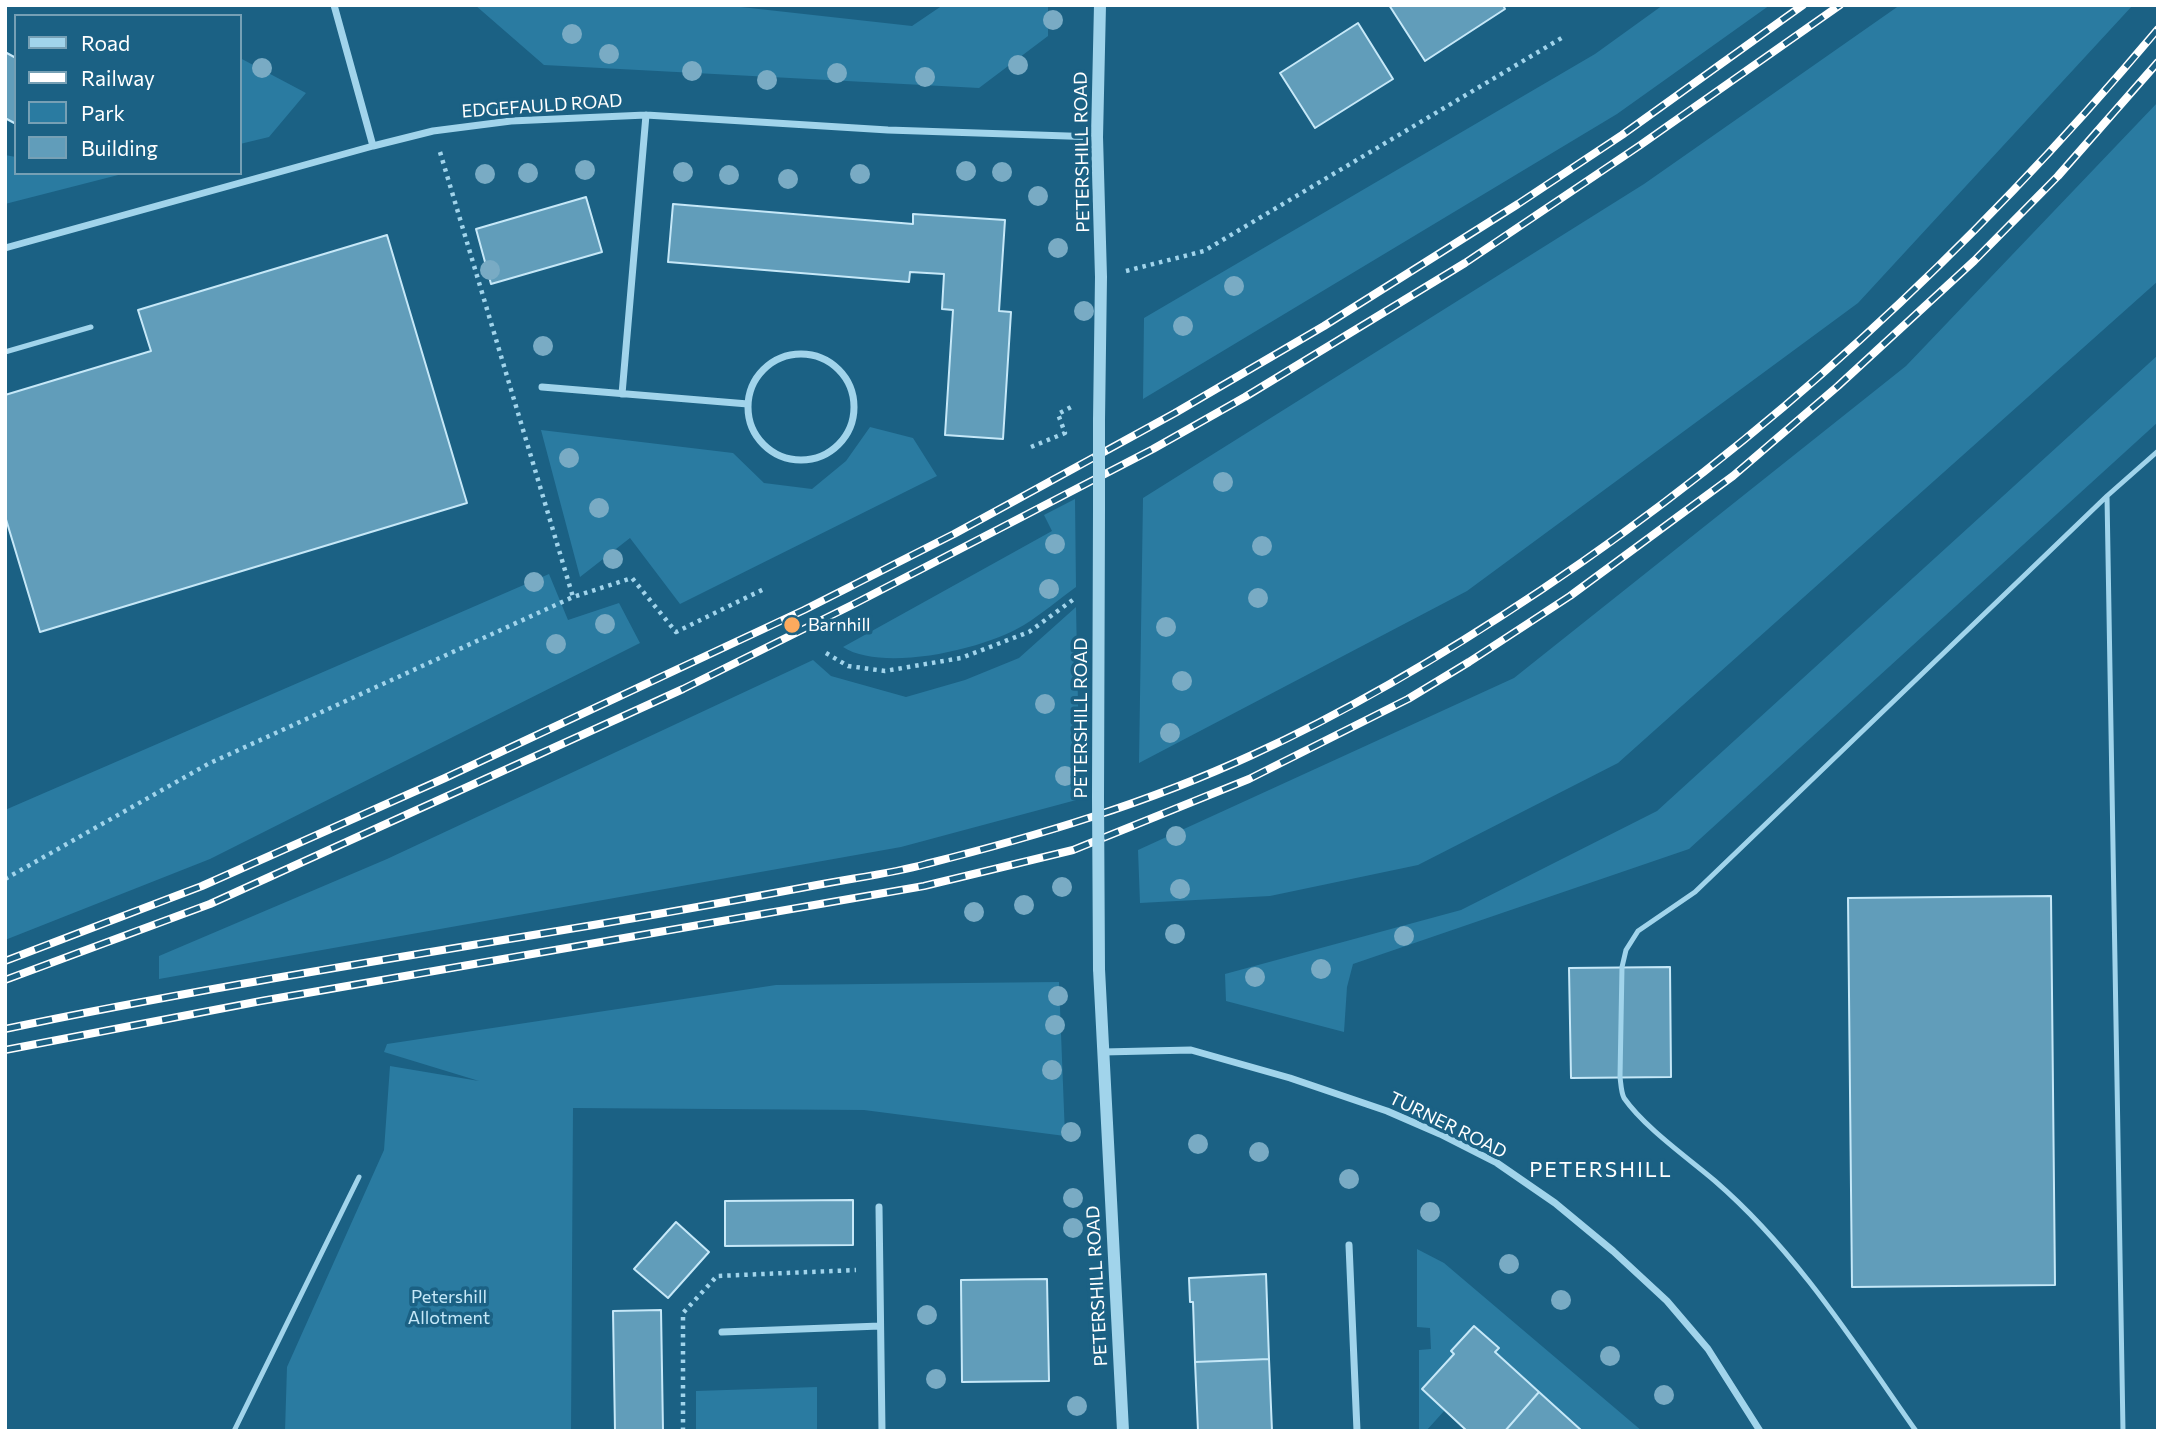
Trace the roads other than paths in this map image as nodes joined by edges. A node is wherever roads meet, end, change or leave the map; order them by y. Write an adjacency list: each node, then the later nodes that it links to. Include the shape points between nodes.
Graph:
1 (334, 5): 5 (street)
2 (1100, 5): 4 (street, PETERSHILL ROAD)
3 (646, 115): 4 (street, EDGEFAULD ROAD, via 888,130); 5 (street, EDGEFAULD ROAD, via 512,121 433,131); 10 (street)
4 (1097, 136): 14 (street, PETERSHILL ROAD, bridge, via 1101,277 1098,969)
5 (373, 146): 6 (street, EDGEFAULD ROAD)
6 (5, 248)
7 (91, 327): 8 (lane)
8 (5, 352)
9 (542, 387): 10 (street)
10 (622, 394): 11 (street)
11 (748, 404): 11 (street, via 751,387 772,361 806,354 822,358 847,380 854,413 838,445 823,456 788,459 758,438)
12 (2158, 451): 13 (lane)
13 (2107, 496): 25 (lane, via 1695,892 1638,932 1622,967 1622,1095 1731,1195 1795,1264); 26 (lane)
14 (1102, 1052): 22 (street, PETERSHILL ROAD); 24 (street, TURNER ROAD, via 1203,1053 1387,1111 1497,1164 1555,1203 1667,1301 1707,1349)
15 (359, 1177): 20 (lane)
16 (879, 1207): 18 (street)
17 (1349, 1245): 23 (street)
18 (880, 1326): 19 (street); 21 (street)
19 (722, 1332)
20 (234, 1431)
21 (881, 1431)
22 (1123, 1431)
23 (1357, 1431)
24 (1760, 1431)
25 (1916, 1431)
26 (2123, 1431)

